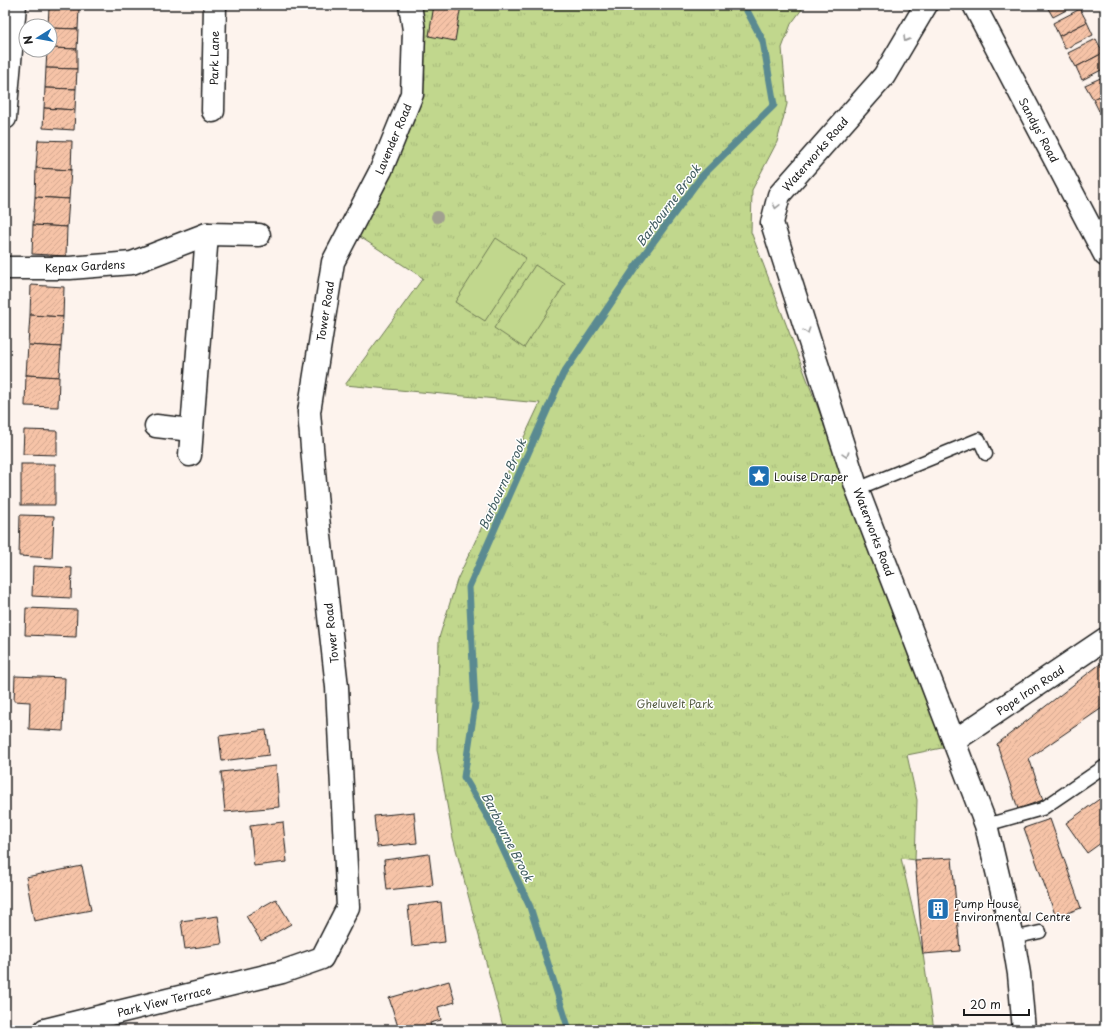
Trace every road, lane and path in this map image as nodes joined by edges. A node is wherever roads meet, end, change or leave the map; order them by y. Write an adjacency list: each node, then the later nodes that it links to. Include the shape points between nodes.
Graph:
1 (15, 5): 7 (street)
2 (215, 5): 6 (street, Park Lane)
3 (410, 5): 11 (street, Lavender Road, via 414,30 412,94 381,170)
4 (926, 5): 17 (street, Waterworks Road, one-way to 17, via 884,76 779,195 772,222)
5 (974, 5): 10 (street, Sandys' Road)
6 (213, 111)
7 (5, 118)
8 (207, 234): 9 (street, Kepax Gardens); 12 (street, Kepax Gardens, via 132,263 70,268); 14 (street)
9 (259, 235)
10 (1105, 255)
11 (333, 262): 24 (street, Tower Road, via 309,412 318,518 338,687 348,907 322,958)
12 (5, 268)
13 (156, 426): 14 (street)
14 (191, 430): 16 (street)
15 (986, 454): 17 (lane, via 979,439)
16 (190, 456)
17 (857, 489): 19 (street, Waterworks Road)
18 (1105, 639): 19 (street, Pope Iron Road)
19 (954, 741): 21 (street, Waterworks Road)
20 (1105, 766): 21 (lane, via 1042,809)
21 (986, 825): 23 (street, Waterworks Road)
22 (1040, 932): 23 (lane)
23 (1013, 938): 26 (street, Waterworks Road)
24 (282, 972): 25 (street, Park View Terrace)
25 (45, 1030)
26 (1024, 1030)

